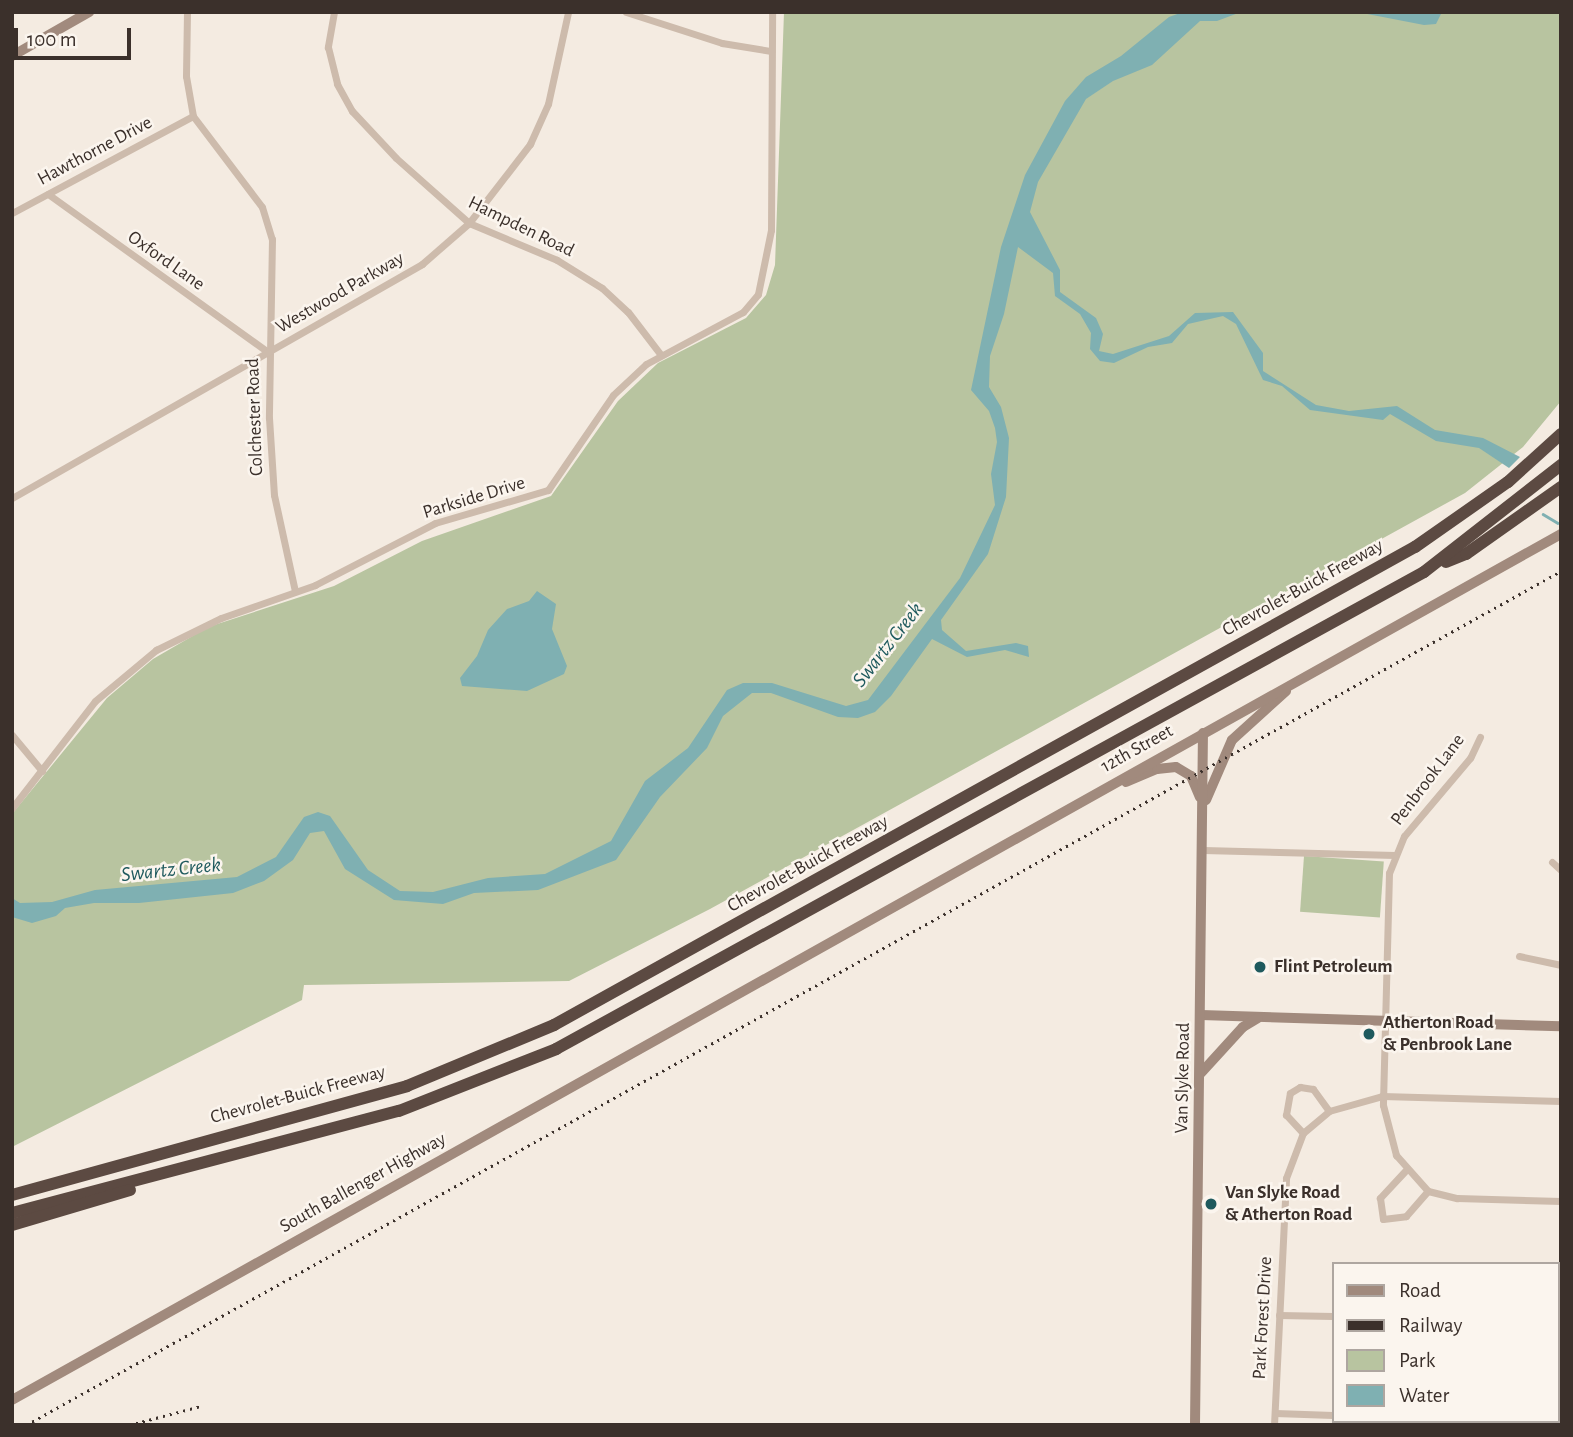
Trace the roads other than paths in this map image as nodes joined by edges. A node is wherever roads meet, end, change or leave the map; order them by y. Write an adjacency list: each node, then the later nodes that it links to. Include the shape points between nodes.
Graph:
1 (89, 12): 8 (street)
2 (187, 12): 9 (street, Colchester Road, via 186,76)
3 (334, 12): 12 (street, Hampden Road, via 328,47 331,66 352,111 396,158)
4 (568, 12): 12 (street, Westwood Parkway, via 548,104 530,144)
5 (626, 12): 7 (street, via 722,43)
6 (772, 12): 7 (street, Parkside Drive)
7 (771, 51): 14 (street, Parkside Drive, via 772,217 767,268 758,294 743,312)
8 (12, 56)
9 (193, 116): 10 (street, Hawthorne Drive); 13 (street, Colchester Road, via 262,207 272,239 274,275)
10 (48, 194): 11 (street, Hawthorne Drive); 13 (street, Oxford Lane)
11 (12, 213)
12 (469, 223): 13 (street, Westwood Parkway, via 422,264); 14 (street, Hampden Road, via 585,277 628,312)
13 (268, 352): 18 (street, Westwood Parkway); 21 (street, Colchester Road, via 274,495)
14 (661, 355): 21 (street, Parkside Drive, via 613,395 548,490 435,523 351,568)
15 (1561, 435): 46 (highway, Chevrolet-Buick Freeway, via 1508,482 1415,547 554,1025 431,1078)
16 (1561, 465): 20 (highway)
17 (1561, 487): 20 (highway, via 1466,554)
18 (12, 498)
19 (1561, 534): 22 (street, 12th Street)
20 (1423, 572): 47 (highway, via 556,1049 433,1100)
21 (295, 591): 26 (street, Parkside Drive, via 190,631 133,666 95,701)
22 (1296, 681): 23 (street, 12th Street); 28 (street, via 1232,740)
23 (1203, 733): 27 (street, 12th Street); 28 (street, Van Slyke Road)
24 (12, 735): 26 (street)
25 (1480, 737): 31 (street, Penbrook Lane, via 1470,758 1404,836)
26 (42, 771): 29 (street, Parkside Drive)
27 (1073, 804): 28 (street, via 1167,766 1191,776); 36 (street, 12th Street)
28 (1203, 807): 30 (street, Van Slyke Road)
29 (12, 808)
30 (1203, 850): 31 (street); 37 (street, Van Slyke Road)
31 (1395, 855): 39 (street, Penbrook Lane, via 1389,873)
32 (1552, 862): 33 (street)
33 (1561, 870)
34 (1519, 956): 35 (street)
35 (1561, 965)
36 (731, 997): 57 (street, South Ballenger Highway)
37 (1202, 1016): 38 (street); 41 (street, Van Slyke Road)
38 (1260, 1017): 39 (street); 41 (street, via 1243,1027)
39 (1384, 1021): 40 (street); 42 (street, Penbrook Lane)
40 (1561, 1026)
41 (1200, 1073): 60 (street, Van Slyke Road)
42 (1382, 1097): 43 (street, Park Forest Drive); 44 (street, Park Forest Drive); 48 (street, Penbrook Lane, via 1390,1137)
43 (1561, 1101)
44 (1329, 1111): 45 (street, Park Forest Drive); 45 (street, via 1313,1089 1300,1087 1290,1093 1286,1115)
45 (1303, 1133): 55 (street, Park Forest Drive, via 1286,1178)
46 (219, 1137): 49 (highway); 51 (highway, Chevrolet-Buick Freeway)
47 (295, 1140): 53 (highway); 54 (highway)
48 (1405, 1171): 50 (street, Penbrook Lane); 50 (street, via 1380,1198 1383,1219 1406,1216)
49 (12, 1186)
50 (1428, 1191): 52 (street, Penbrook Lane, via 1457,1198)
51 (12, 1195)
52 (1561, 1201)
53 (12, 1213)
54 (12, 1225)
55 (1279, 1315): 56 (street); 58 (street, Park Forest Drive)
56 (1332, 1316)
57 (12, 1399)
58 (1275, 1413): 59 (street); 61 (street, Park Forest Drive)
59 (1332, 1415)
60 (1195, 1425)
61 (1274, 1425)

